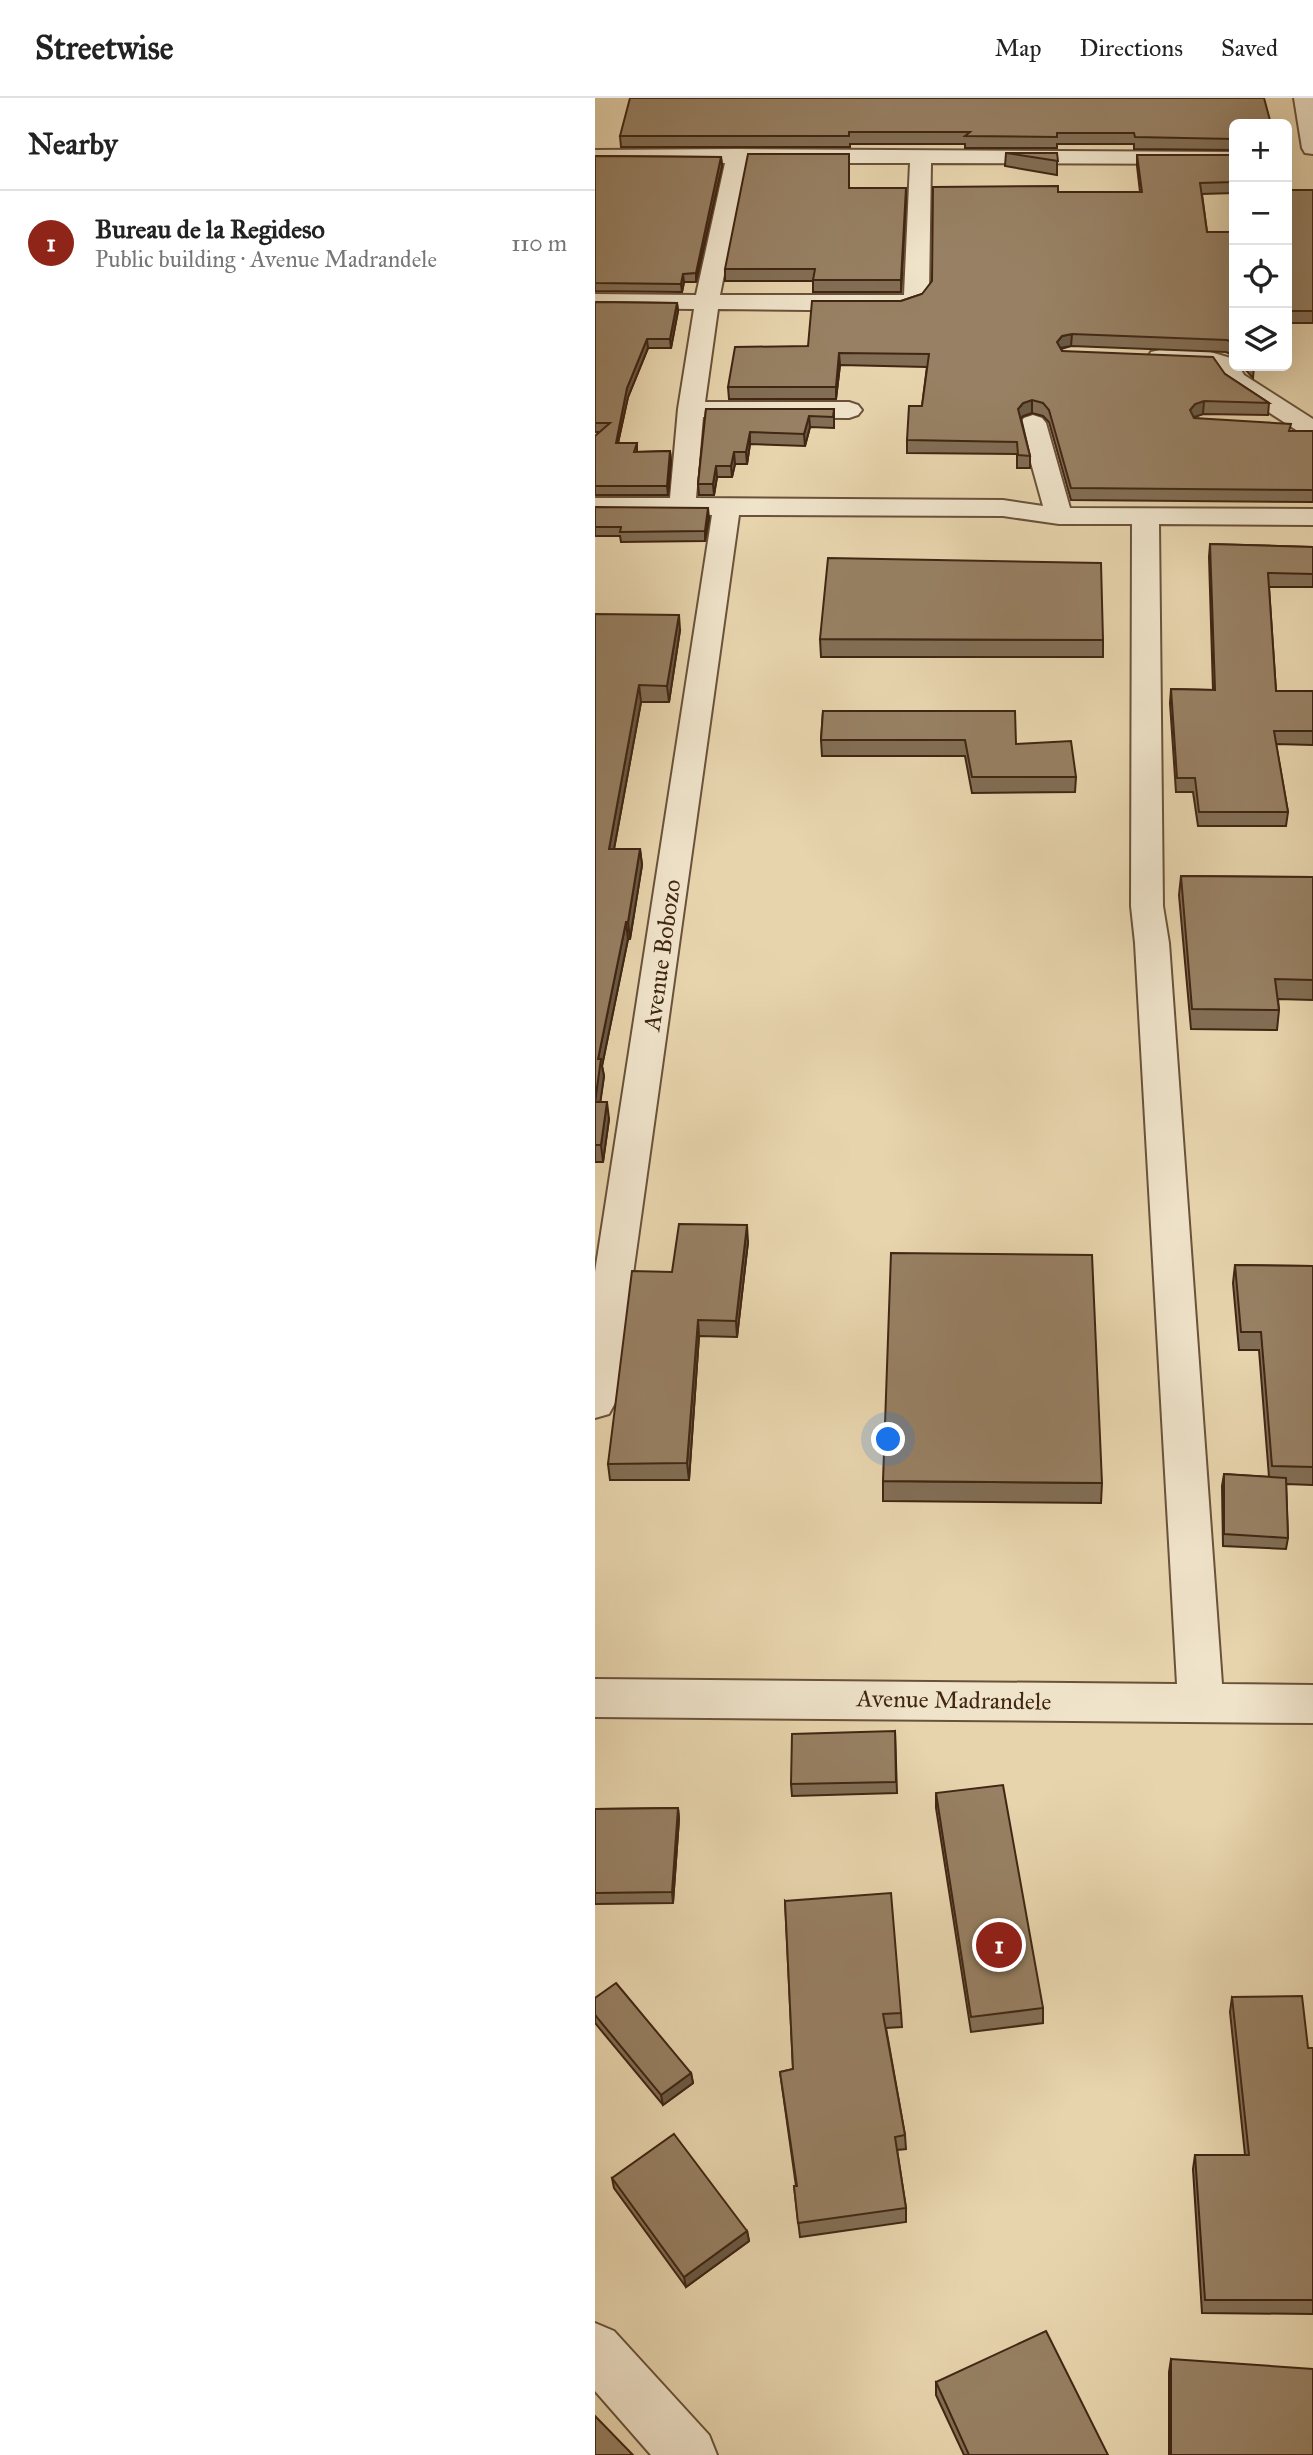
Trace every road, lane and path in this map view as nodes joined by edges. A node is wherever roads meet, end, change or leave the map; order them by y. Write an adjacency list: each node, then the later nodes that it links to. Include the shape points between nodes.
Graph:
1 (1304, 98): 4 (street)
2 (737, 155): 3 (street); 5 (street); 8 (street)
3 (921, 155): 6 (street); 8 (street, via 916,293 912,300 901,304)
4 (1309, 155)
5 (595, 156)
6 (1229, 158)
7 (595, 301): 8 (street)
8 (707, 301): 10 (street)
9 (1139, 357): 14 (street, via 1207,358 1226,364 1234,379)
10 (691, 409): 11 (street); 17 (street)
11 (849, 410)
12 (1033, 423): 18 (street)
13 (1255, 425): 14 (street)
14 (1311, 428)
15 (595, 506): 17 (street)
16 (727, 506): 17 (street); 18 (street, via 1003,508); 21 (street, Avenue Bobozo)
17 (682, 507)
18 (1059, 516): 19 (street)
19 (1145, 517): 20 (street); 23 (street, via 1147,906)
20 (1313, 517)
21 (595, 1403)
22 (595, 1698): 23 (street, Avenue Madrandele)
23 (1201, 1702): 24 (street, Avenue Madrandele)
24 (1313, 1704)
25 (595, 2350): 26 (street)
26 (689, 2455)

